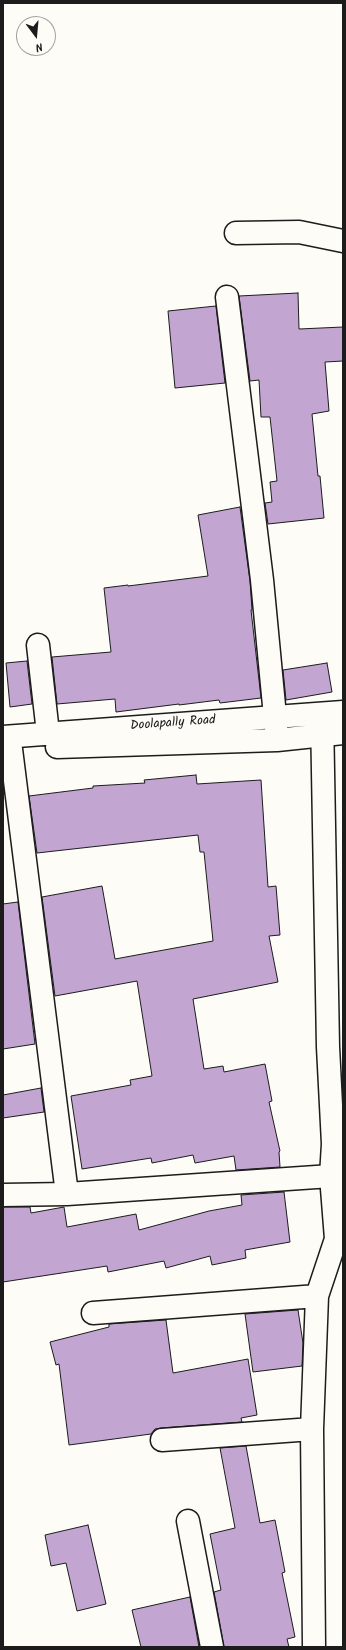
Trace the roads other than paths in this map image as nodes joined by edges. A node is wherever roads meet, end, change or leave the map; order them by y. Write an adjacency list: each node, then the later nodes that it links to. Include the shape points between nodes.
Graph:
1 (236, 233): 2 (street, via 299,232)
2 (343, 241)
3 (227, 297): 7 (street, via 262,580)
4 (38, 645): 8 (street)
5 (322, 712): 6 (street, Doolapally Road); 7 (street, Doolapally Road); 10 (street)
6 (343, 712)
7 (274, 716): 8 (street, Doolapally Road); 11 (street)
8 (48, 733): 12 (street, Doolapally Road)
9 (343, 733): 10 (street, Doolapally Road)
10 (321, 735): 11 (street, Doolapally Road); 13 (street)
11 (277, 740): 12 (street, Doolapally Road)
12 (6, 745): 16 (street)
13 (336, 1046): 14 (street)
14 (338, 1144): 15 (street)
15 (331, 1176): 16 (street); 18 (street)
16 (67, 1194): 17 (street)
17 (3, 1195)
18 (340, 1238): 19 (street)
19 (317, 1296): 20 (street); 21 (street)
20 (93, 1313)
21 (312, 1429): 22 (street); 25 (street)
22 (162, 1440)
23 (188, 1521): 24 (street)
24 (212, 1647)
25 (314, 1647)

